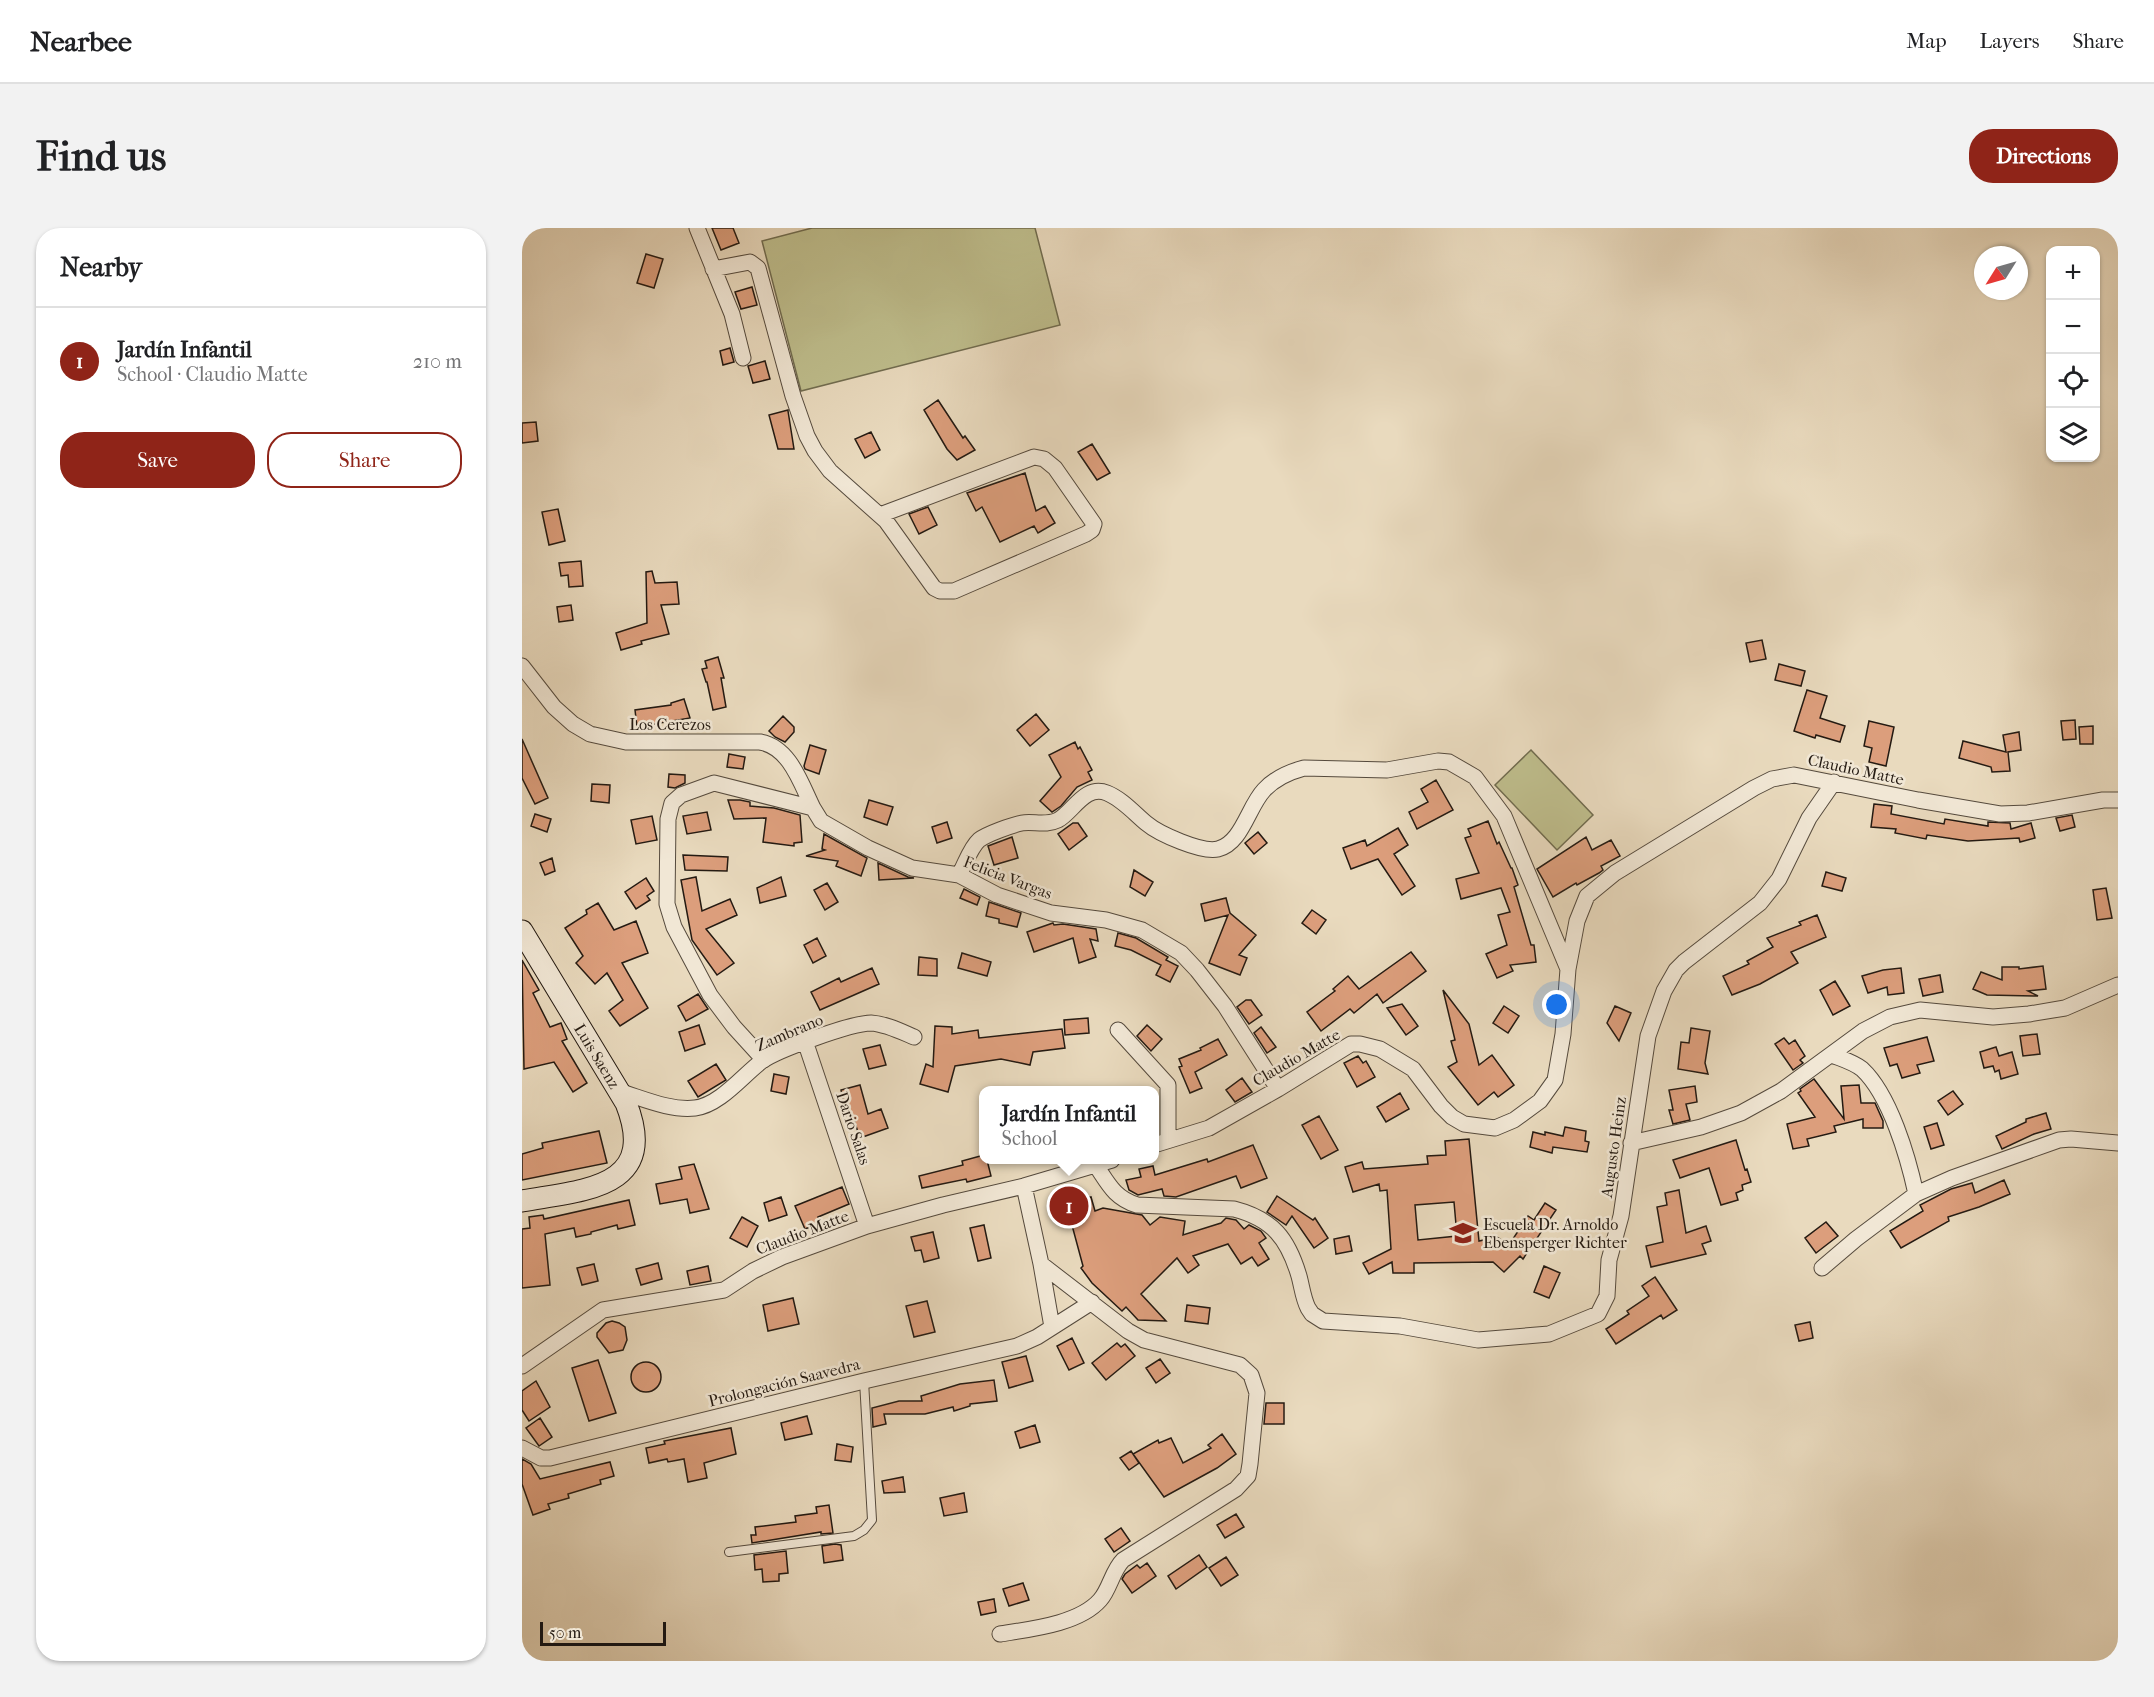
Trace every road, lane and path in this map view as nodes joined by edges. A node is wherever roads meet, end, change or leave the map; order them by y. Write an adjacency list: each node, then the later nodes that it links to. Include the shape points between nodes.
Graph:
1 (697, 228): 2 (street)
2 (713, 269): 3 (street, via 732,314); 4 (street, via 750,262 758,268 807,436 830,471)
3 (742, 358)
4 (880, 515): 4 (street, via 929,584 940,591 954,591 1089,533 1094,524 1055,468 1034,457)
5 (522, 666): 8 (street, Los Cerezos, via 554,707 590,734 626,742 760,742 772,746 788,761)
6 (1834, 782): 7 (street, Claudio Matte, via 2000,814); 11 (street, Claudio Matte, via 1794,775 1772,779 1615,873 1587,896 1577,921); 21 (street, Augusto Heinz, via 1809,818 1779,879 1760,903 1684,962 1670,980 1648,1036)
7 (2118, 800)
8 (813, 808): 9 (street, Felicia Vargas, via 821,821 868,848 912,868); 17 (street, via 714,783 681,795 672,803 668,819 667,904 674,927 710,995)
9 (959, 876): 11 (street, Claudio Matte, via 983,837 1022,823 1058,820 1080,800 1099,792 1119,801 1158,832 1213,850 1233,840 1263,790 1291,772 1304,768 1387,770 1449,762 1475,777 1504,816); 18 (street, Felicia Vargas, via 998,895 1052,913 1106,920 1142,930 1181,953 1225,1006)
10 (522, 931): 19 (main road, Luis Saenz)
11 (1568, 969): 18 (street, Claudio Matte, via 1555,1080 1540,1101 1503,1126 1485,1128 1457,1121 1413,1069 1380,1049 1360,1044 1351,1044)
12 (2118, 985): 16 (street, via 2065,1008 2029,1014 1993,1017 1920,1010 1890,1017 1863,1031)
13 (1118, 1030): 20 (street, via 1168,1085)
14 (915, 1037): 15 (street, Zambrano, via 883,1024 861,1024)
15 (805, 1041): 17 (street, Zambrano); 27 (street, Dario Salas)
16 (1832, 1055): 21 (street, via 1741,1113); 25 (street, via 1855,1064 1875,1085 1901,1141)
17 (764, 1060): 19 (street, Zambrano, via 723,1094 696,1108 672,1106)
18 (1278, 1089): 20 (street, Claudio Matte, via 1209,1128)
19 (618, 1091): 26 (main road, Luis Saenz, via 631,1116 635,1143 623,1171 589,1189)
20 (1161, 1142)
21 (1631, 1143): 23 (street, Augusto Heinz, via 1621,1216 1609,1260 1607,1296 1598,1314 1549,1334 1478,1340 1400,1326 1323,1321 1308,1308 1290,1250 1269,1224 1234,1209 1124,1201)
22 (2118, 1143): 25 (street, via 2059,1140)
23 (1095, 1164): 24 (street, Claudio Matte)
24 (1024, 1186): 27 (street, Claudio Matte); 28 (street)
25 (1916, 1194): 29 (street)
26 (522, 1201)
27 (867, 1226): 32 (street, Claudio Matte, via 782,1257 724,1290 603,1310)
28 (1041, 1264): 30 (street); 31 (street)
29 (1822, 1268)
30 (1092, 1302): 31 (street, Prolongación Saavedra); 36 (street, via 1144,1340 1232,1361 1247,1370 1257,1393 1248,1476 1236,1489 1123,1560 1102,1598 1084,1612 1050,1625)
31 (1052, 1328): 33 (street, Prolongación Saavedra, via 1017,1346)
32 (522, 1366)
33 (864, 1381): 34 (street, Prolongación Saavedra, via 550,1458 541,1458); 35 (lane, via 872,1520 868,1526 854,1536)
34 (522, 1448)
35 (729, 1552)
36 (1000, 1635)

